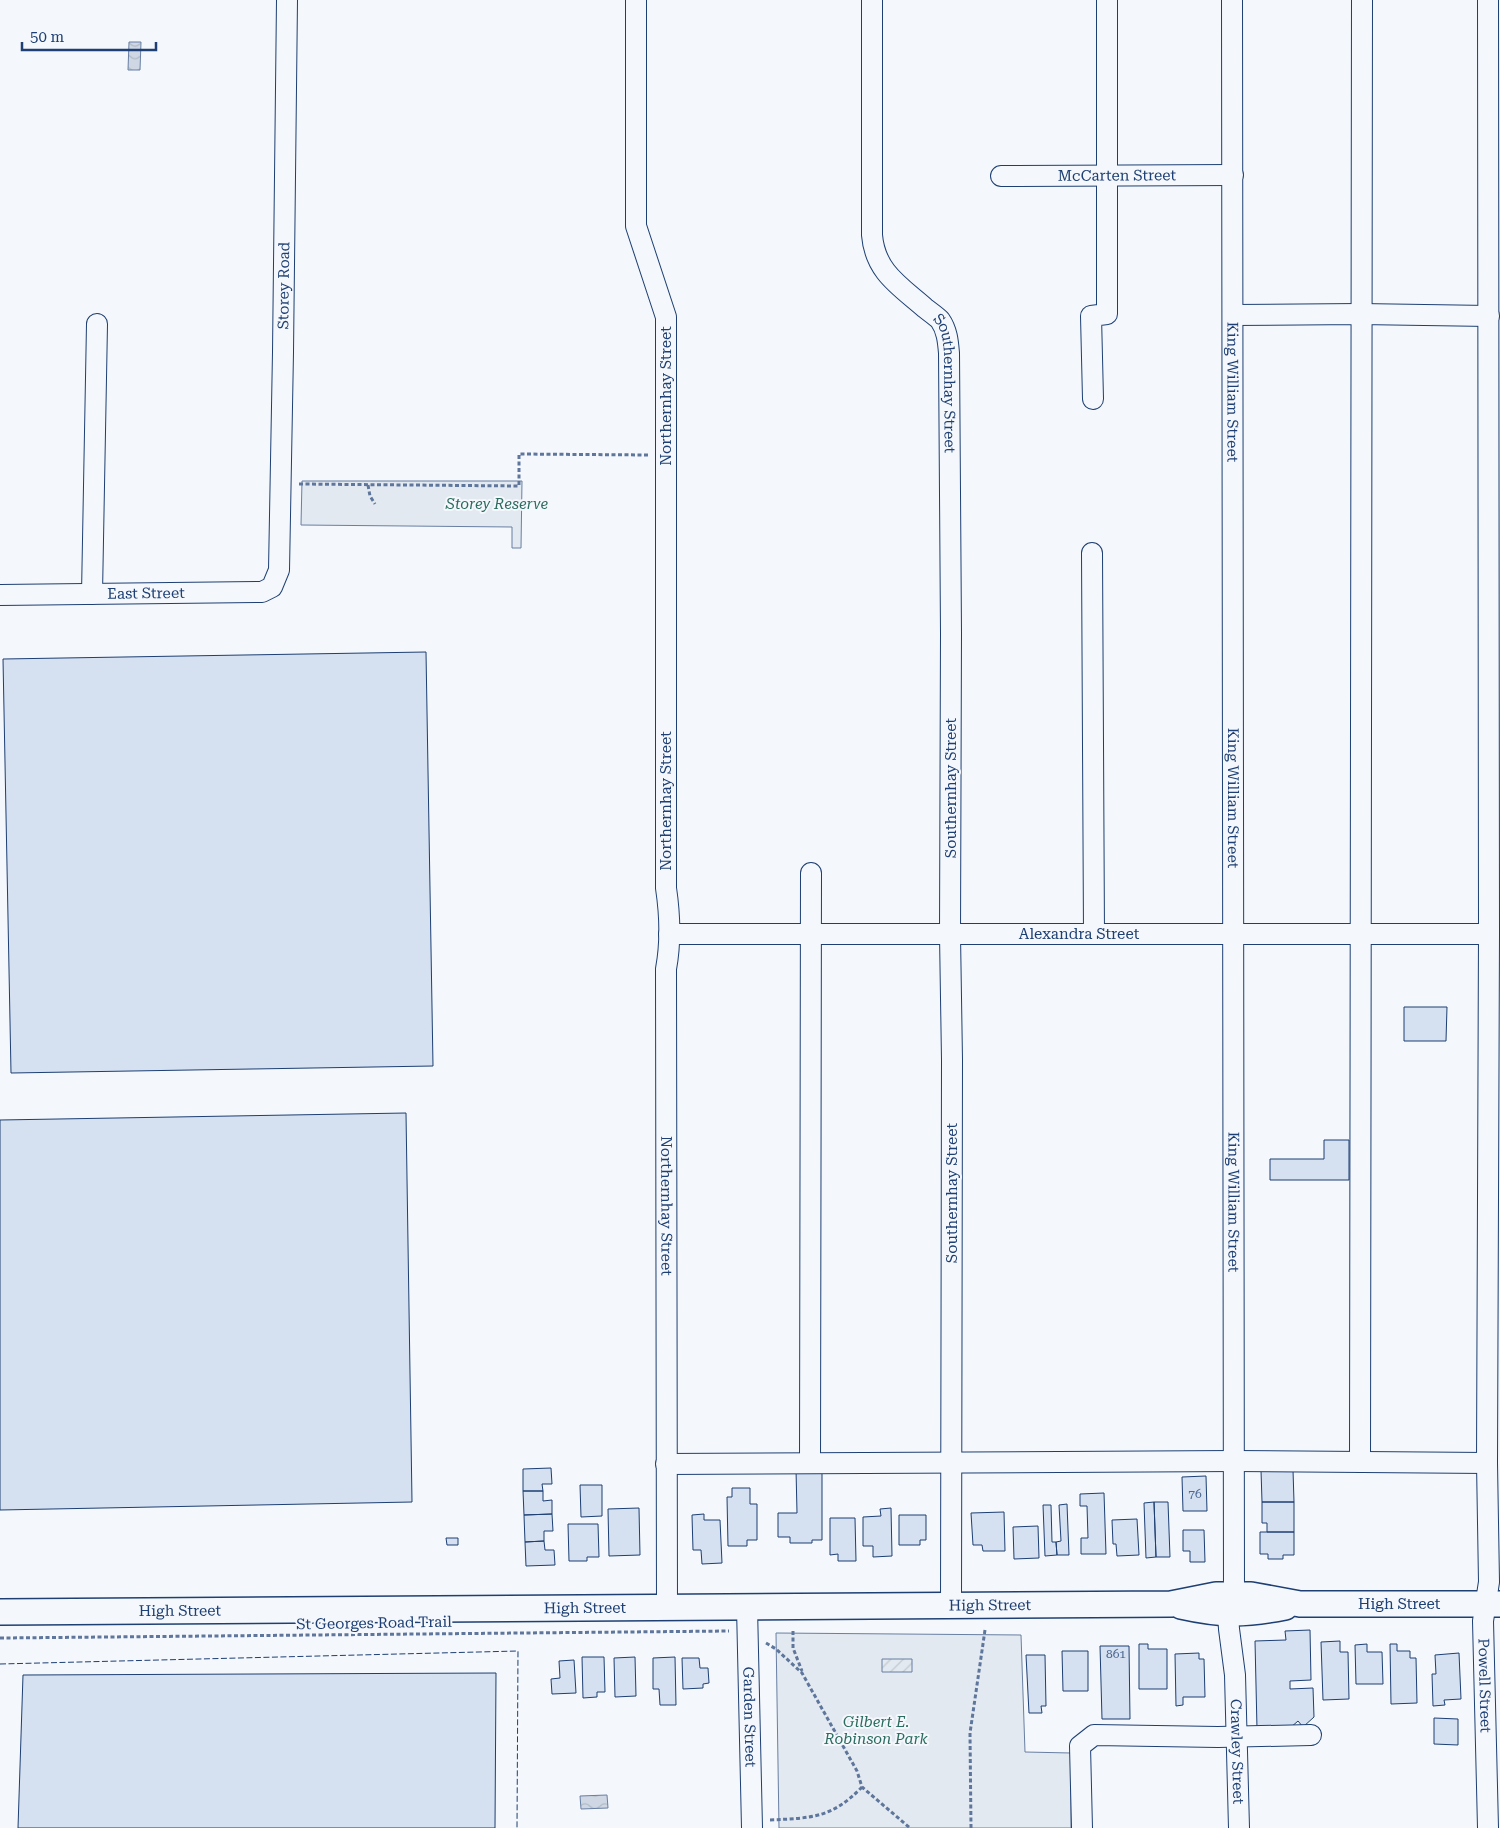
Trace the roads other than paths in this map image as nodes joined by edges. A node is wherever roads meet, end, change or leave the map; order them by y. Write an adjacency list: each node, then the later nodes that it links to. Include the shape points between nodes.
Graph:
1 (287, 0): 18 (street, Storey Road)
2 (636, 0): 24 (street, Northernhay Street, via 636,226 666,317 666,868)
3 (872, 0): 29 (street, Southernhay Street, via 874,251 890,278 939,320 948,336)
4 (1106, 0): 9 (street)
5 (1232, 0): 10 (street, King William Street)
6 (1362, 0): 12 (street)
7 (1488, 0): 11 (street, Powell Street)
8 (1002, 176): 9 (street, McCarten Street)
9 (1107, 176): 10 (street, McCarten Street); 16 (street, via 1108,314 1091,316)
10 (1233, 176): 13 (street, King William Street)
11 (1494, 178): 14 (street, Powell Street)
12 (1360, 314): 13 (street); 14 (street); 26 (street)
13 (1233, 315): 23 (street, King William Street)
14 (1489, 316): 21 (street, Powell Street)
15 (96, 324): 19 (street)
16 (1093, 399)
17 (1092, 553): 25 (street)
18 (279, 570): 19 (street, East Street, via 272,587 262,592)
19 (92, 594): 20 (street, East Street)
20 (0, 595)
21 (1494, 638): 27 (street, Powell Street)
22 (811, 873): 28 (street)
23 (1234, 933): 25 (street, Alexandra Street); 26 (street, Alexandra Street); 31 (street, King William Street)
24 (669, 934): 28 (street, Alexandra Street); 36 (street, Northernhay Street, via 666,969)
25 (1094, 934): 29 (street, Alexandra Street)
26 (1361, 934): 27 (street, Alexandra Street); 32 (street)
27 (1489, 934): 30 (street, Powell Street)
28 (810, 935): 29 (street, Alexandra Street); 33 (street)
29 (950, 935): 34 (street, Southernhay Street)
30 (1494, 1077): 35 (street, Powell Street)
31 (1234, 1461): 32 (street); 34 (street); 41 (street, King William Street)
32 (1360, 1462): 35 (street)
33 (810, 1463): 34 (street); 36 (street)
34 (952, 1463): 38 (street, Southernhay Street)
35 (1487, 1463): 37 (street, Powell Street, via 1489,1582)
36 (666, 1464): 39 (street, Northernhay Street)
37 (1493, 1604): 41 (main road, High Street, via 1300,1604 1252,1595); 48 (street, Powell Street, via 1483,1620)
38 (951, 1605): 40 (main road, High Street); 41 (main road, High Street, via 1171,1604 1216,1595)
39 (667, 1607): 40 (main road, High Street); 42 (main road, High Street)
40 (747, 1607): 45 (street, Garden Street)
41 (1235, 1607): 44 (street, Crawley Street)
42 (0, 1612)
43 (1311, 1735): 44 (street)
44 (1237, 1736): 46 (street, via 1094,1735 1080,1746); 47 (street, Crawley Street)
45 (752, 1824)
46 (1082, 1828)
47 (1239, 1828)
48 (1488, 1828)

